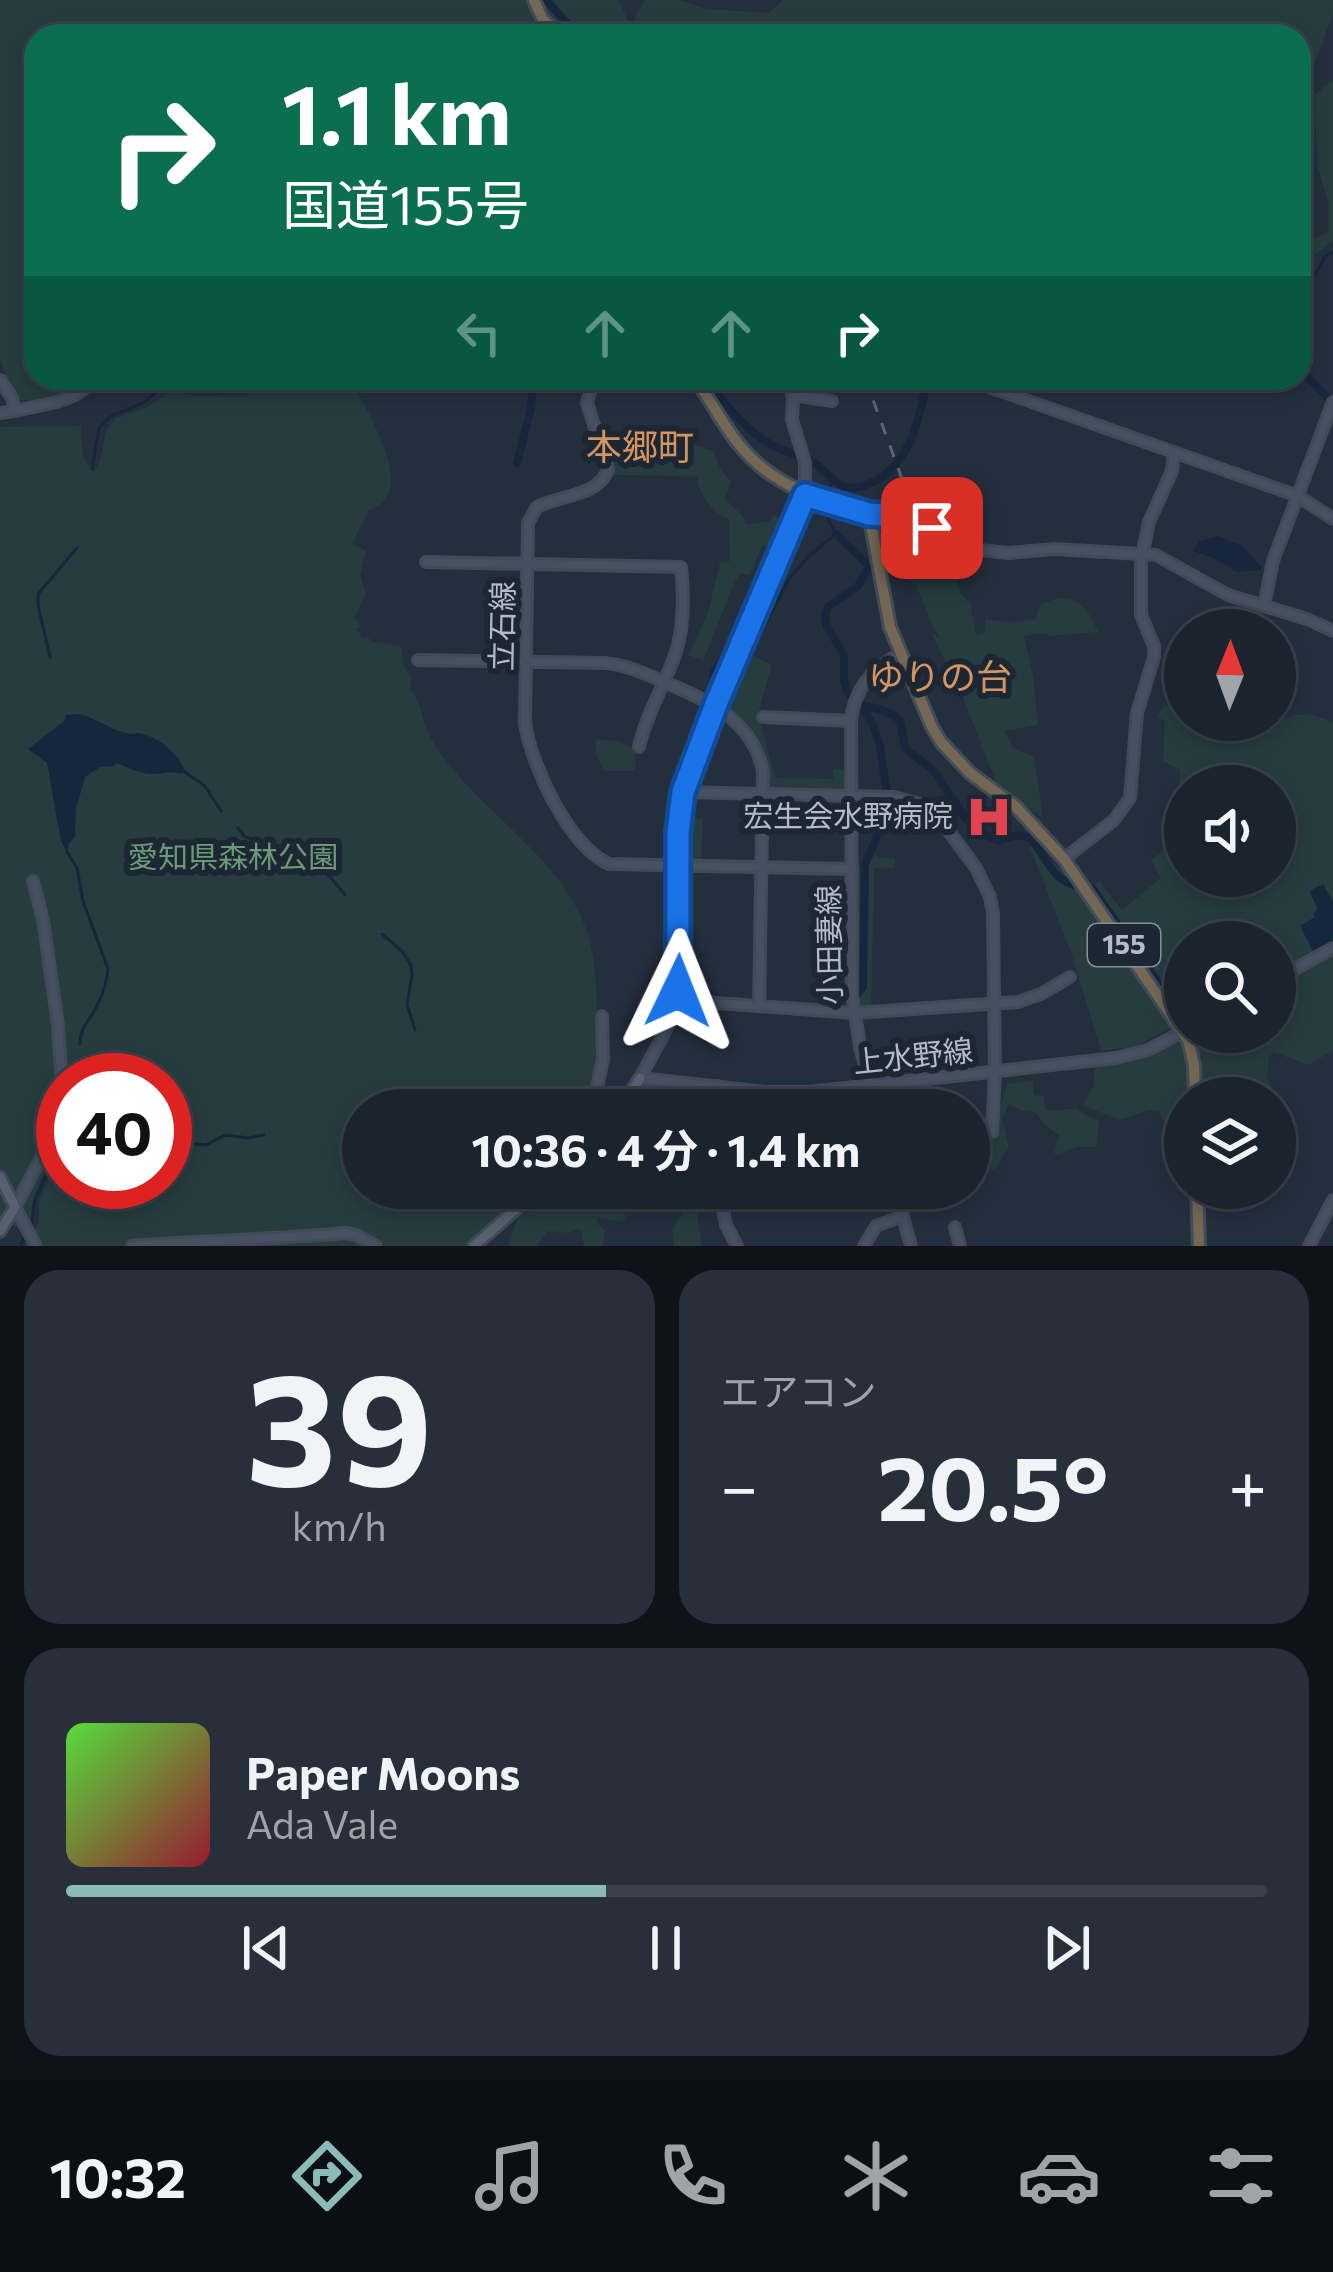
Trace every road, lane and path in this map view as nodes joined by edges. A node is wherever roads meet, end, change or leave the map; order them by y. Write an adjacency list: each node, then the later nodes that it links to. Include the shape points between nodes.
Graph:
1 (0, 380): 10 (street)
2 (78, 390): 10 (street)
3 (591, 390): 19 (street, via 606,477 533,512)
4 (702, 390): 13 (highway, via 743,450)
5 (793, 390): 7 (street)
6 (998, 390): 12 (street)
7 (792, 395): 8 (street); 13 (street)
8 (832, 400)
9 (1333, 402): 14 (street)
10 (14, 411): 11 (street)
11 (0, 413)
12 (1174, 452): 14 (street); 17 (street)
13 (805, 495): 15 (highway); 26 (street)
14 (1298, 496): 16 (street); 20 (street)
15 (869, 514): 17 (street, via 899,516 994,553); 22 (highway, 155)
16 (1333, 518)
17 (1142, 553): 20 (street); 33 (street, via 1141,615 1154,657 1136,713 1130,798)
18 (426, 562): 19 (street)
19 (527, 563): 24 (street, 立石線); 25 (street, 立石線, via 681,567 679,636)
20 (1264, 606): 21 (street)
21 (1333, 631)
22 (900, 654): 28 (street, 小田妻線, via 875,669); 33 (highway, 155, via 941,742)
23 (418, 660): 24 (street)
24 (526, 661): 25 (street, via 615,664); 34 (street, 立石線, via 528,748 577,840 609,864)
25 (663, 682): 26 (street); 29 (street)
26 (716, 704): 30 (street); 31 (street, via 759,754)
27 (763, 717): 28 (street)
28 (851, 721): 32 (street, 小田妻線)
29 (639, 747)
30 (683, 792): 31 (street); 34 (street)
31 (762, 794): 32 (street); 35 (street)
32 (852, 796): 36 (street, 小田妻線); 43 (street, via 919,804 982,877 992,906)
33 (1064, 859): 42 (highway, 155)
34 (678, 867): 35 (street, 立石線); 41 (street)
35 (761, 867): 36 (street, 立石線); 44 (street)
36 (852, 869): 45 (street, 小田妻線)
37 (33, 881): 59 (street, via 63,1101)
38 (1333, 948): 39 (street)
39 (1296, 968)
40 (1070, 977): 43 (street, via 1026,999)
41 (676, 1000): 44 (street); 49 (street)
42 (1164, 1002)
43 (994, 1004): 45 (street); 48 (street)
44 (759, 1006): 45 (street)
45 (854, 1013): 50 (street, 小田妻線)
46 (602, 1016): 52 (street)
47 (1164, 1040): 48 (street, 上水野線, via 1132,1055)
48 (995, 1072): 50 (street, 上水野線); 56 (street)
49 (640, 1078): 51 (street, 上水野線); 53 (main road)
50 (870, 1085): 51 (street, 上水野線, via 786,1093); 55 (street, 小田妻線)
51 (717, 1086): 54 (street)
52 (597, 1089)
53 (633, 1089)
54 (716, 1089)
55 (871, 1089)
56 (990, 1132)
57 (0, 1177): 59 (main road)
58 (1333, 1199): 76 (street)
59 (15, 1207): 66 (main road); 67 (street)
60 (516, 1209): 70 (main road)
61 (723, 1209): 71 (street)
62 (901, 1209): 64 (street)
63 (1198, 1209): 75 (highway)
64 (903, 1216): 72 (street, via 876,1226); 73 (street)
65 (955, 1227): 74 (street)
66 (0, 1231)
67 (36, 1246)
68 (132, 1246): 69 (street, via 346,1233)
69 (376, 1246)
70 (474, 1246)
71 (737, 1246)
72 (864, 1246)
73 (911, 1246)
74 (960, 1246)
75 (1199, 1246)
76 (1309, 1246)

